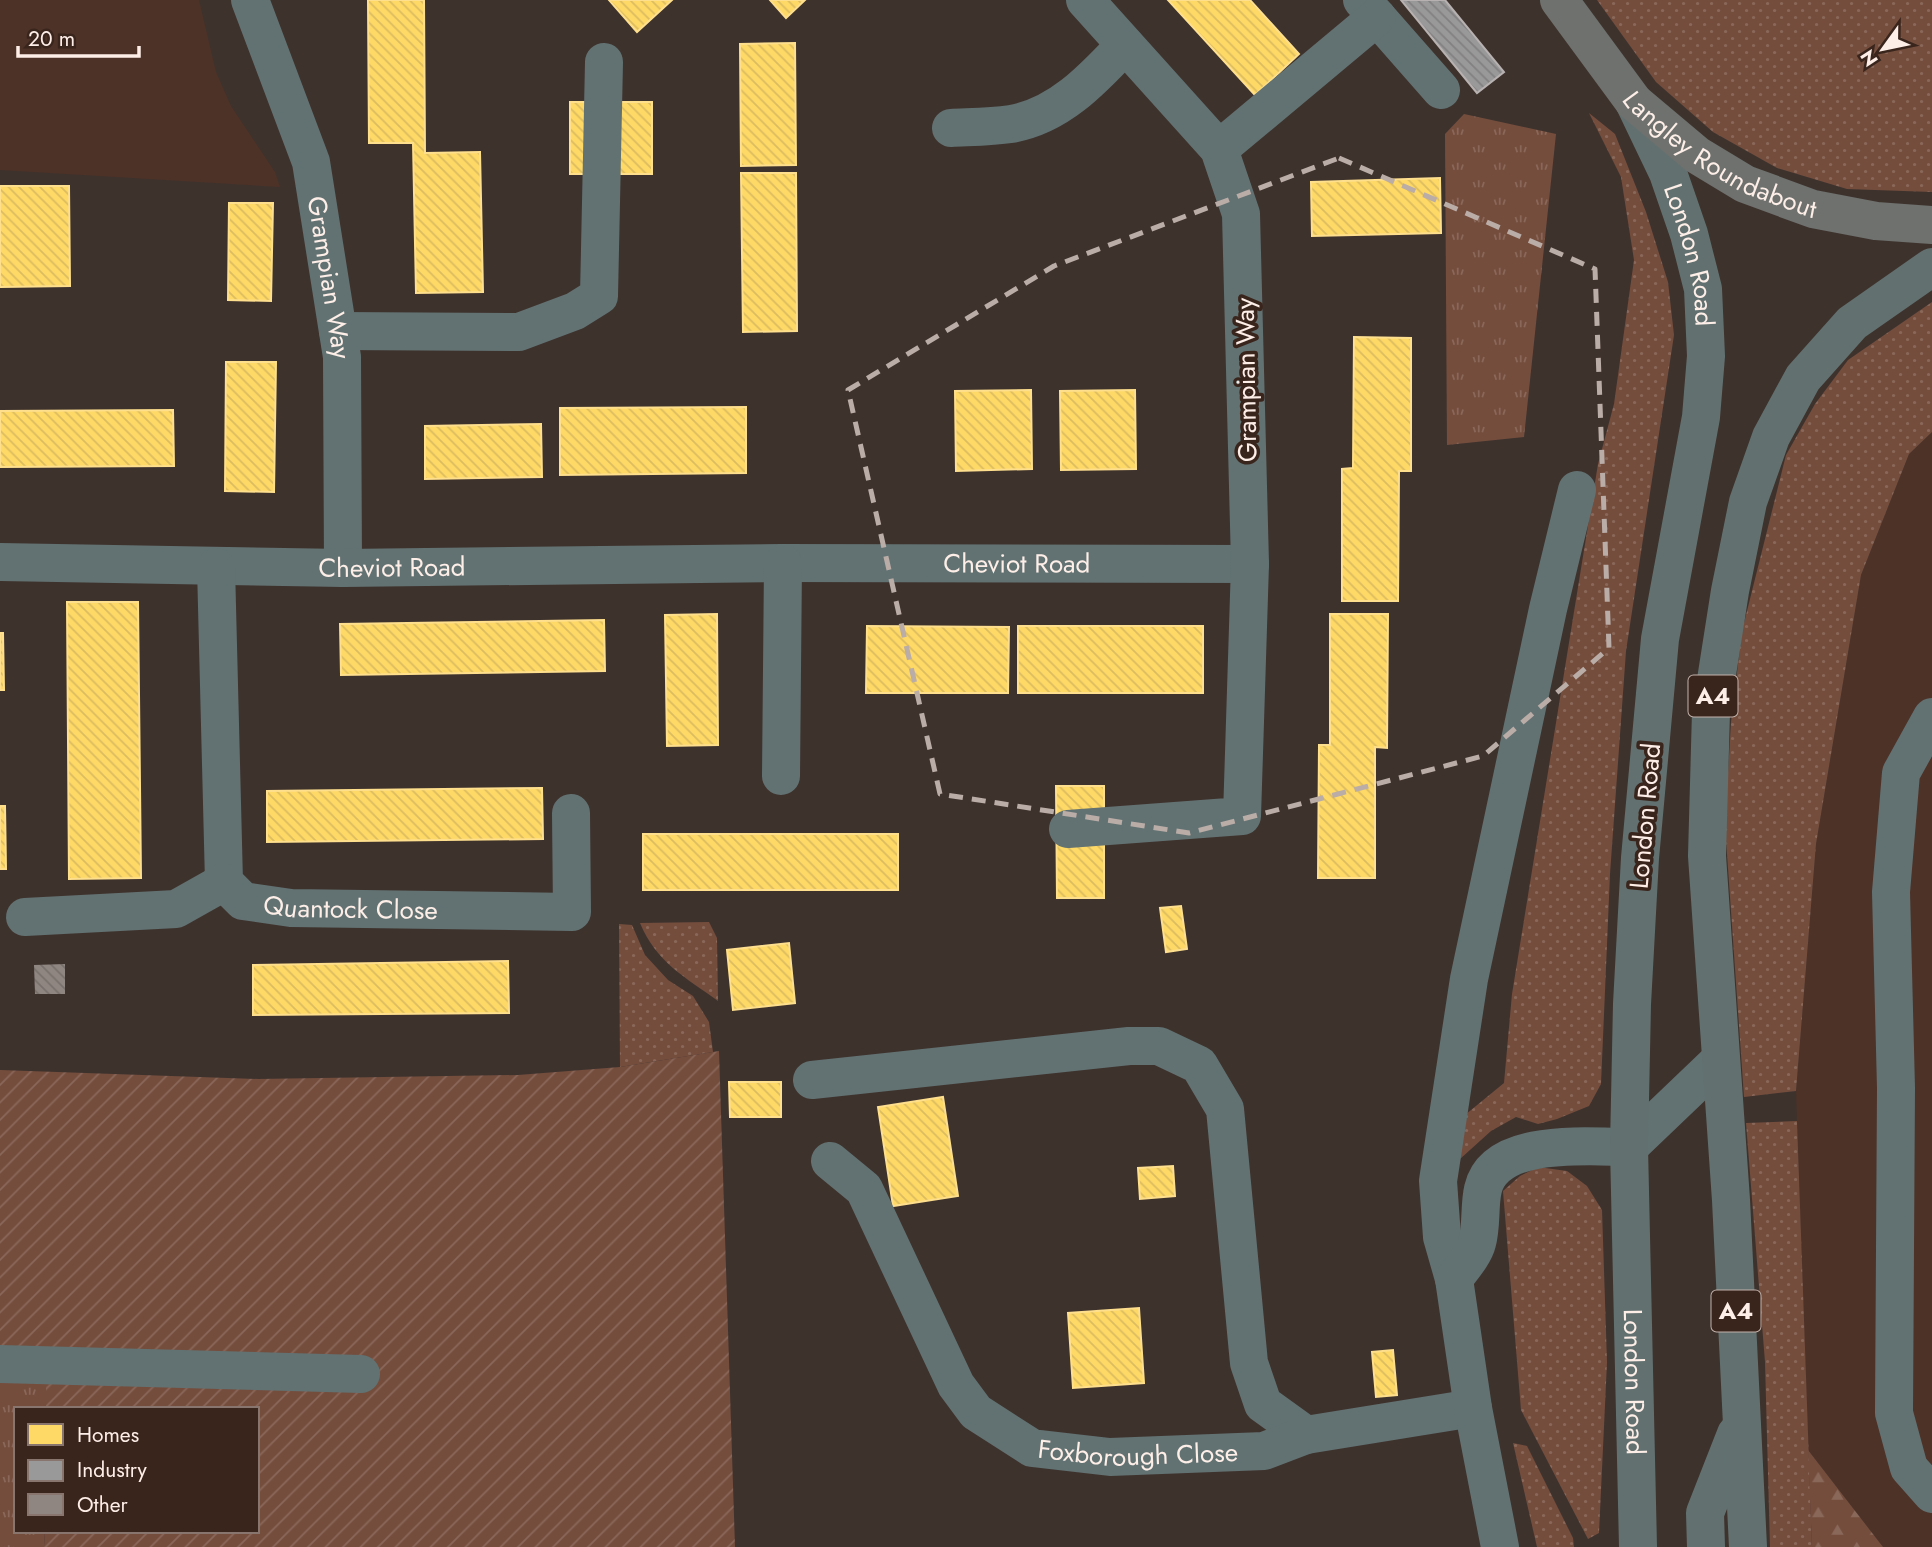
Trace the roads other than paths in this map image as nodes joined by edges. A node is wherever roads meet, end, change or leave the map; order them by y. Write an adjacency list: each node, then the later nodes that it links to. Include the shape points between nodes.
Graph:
1 (250, 0): 13 (street, Grampian Way, via 311,162)
2 (1085, 0): 5 (street, Grampian Way)
3 (1559, 0): 8 (highway, Langley Roundabout)
4 (1370, 9): 7 (street); 10 (street)
5 (1125, 45): 9 (street, via 1084,87 1046,114 1012,124); 10 (street, Grampian Way)
6 (604, 62): 13 (street, via 599,296 575,311 519,332)
7 (1441, 90)
8 (1634, 102): 11 (highway, Langley Roundabout, via 1696,155 1745,184 1813,209); 28 (main road, London Road / A4, via 1668,173 1689,234 1703,289 1706,356 1701,417 1660,639 1640,871)
9 (951, 128)
10 (1219, 149): 17 (street, Grampian Way, via 1241,214)
11 (1932, 225)
12 (1932, 267): 26 (main road, A4, via 1852,323 1803,378 1771,437 1748,502 1711,712 1707,856)
13 (338, 331): 19 (street, Grampian Way, via 342,357)
14 (1577, 490): 30 (street, via 1469,979 1438,1181 1442,1237)
15 (0, 562): 18 (street, Cheviot Road)
16 (783, 563): 17 (street, Cheviot Road); 19 (street, Cheviot Road); 21 (street)
17 (1250, 564): 23 (street, Grampian Way, via 1242,816)
18 (216, 568): 19 (street, Cheviot Road); 24 (street)
19 (342, 568)
20 (1932, 717): 36 (street, via 1900,773 1891,892 1896,1088 1894,1413 1909,1468)
21 (781, 776)
22 (570, 813): 24 (street, Quantock Close, via 572,912 291,908 243,901)
23 (1069, 829)
24 (224, 883): 25 (street, via 176,909)
25 (25, 917)
26 (1720, 1060): 28 (street); 34 (main road, A4)
27 (812, 1080): 35 (street, via 1129,1046 1159,1046 1199,1065 1225,1109 1249,1363 1263,1404)
28 (1629, 1147): 30 (street, via 1550,1147 1517,1155 1496,1167 1483,1187 1477,1246); 38 (main road, London Road / A4)
29 (830, 1161): 35 (street, Foxborough Close, via 864,1189 956,1385 976,1412 1032,1448 1110,1457 1264,1451)
30 (1454, 1279): 33 (street)
31 (0, 1364): 32 (street)
32 (360, 1374)
33 (1473, 1408): 35 (street, Foxborough Close); 37 (street)
34 (1740, 1423): 39 (main road, A4, via 1705,1513); 40 (main road)
35 (1306, 1435)
36 (1932, 1494)
37 (1500, 1547)
38 (1638, 1547)
39 (1706, 1547)
40 (1748, 1547)

